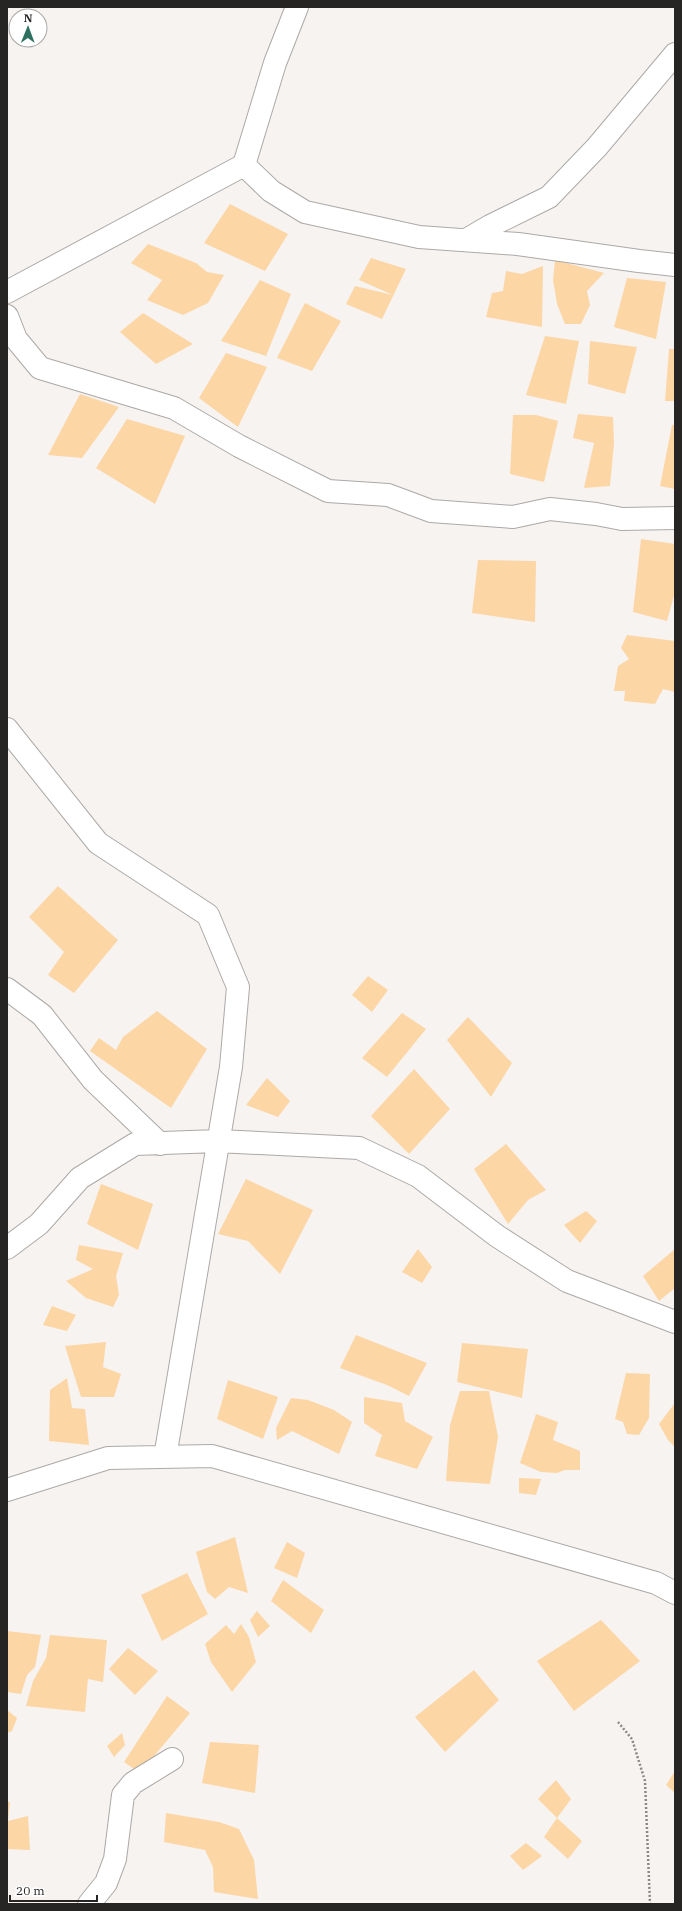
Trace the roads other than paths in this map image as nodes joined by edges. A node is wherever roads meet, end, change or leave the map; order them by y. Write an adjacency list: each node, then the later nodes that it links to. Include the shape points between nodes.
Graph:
1 (297, 7): 3 (street, via 275,63)
2 (675, 54): 4 (street, via 597,147 549,198)
3 (244, 165): 4 (street, via 272,191 305,212 419,237); 6 (street)
4 (466, 240): 5 (street, via 518,244)
5 (675, 265)
6 (7, 292)
7 (7, 316): 8 (street, via 16,339 40,368 174,408 239,446 328,491 388,494 431,511 513,518 550,509 622,519)
8 (675, 518)
9 (7, 729): 11 (street, via 98,843 208,915 238,987 231,1067)
10 (7, 989): 12 (street, via 42,1016 94,1080)
11 (218, 1141): 12 (street); 14 (street, via 359,1148 418,1176 497,1236 567,1281); 15 (street)
12 (160, 1144): 13 (street, via 135,1144 80,1178 39,1224)
13 (7, 1248)
14 (675, 1322)
15 (165, 1457): 16 (street, via 108,1458); 17 (street, via 212,1456 656,1583)
16 (7, 1490)
17 (675, 1593)
18 (172, 1759): 19 (street, via 133,1783 123,1795 115,1858 106,1883)
19 (89, 1904)

